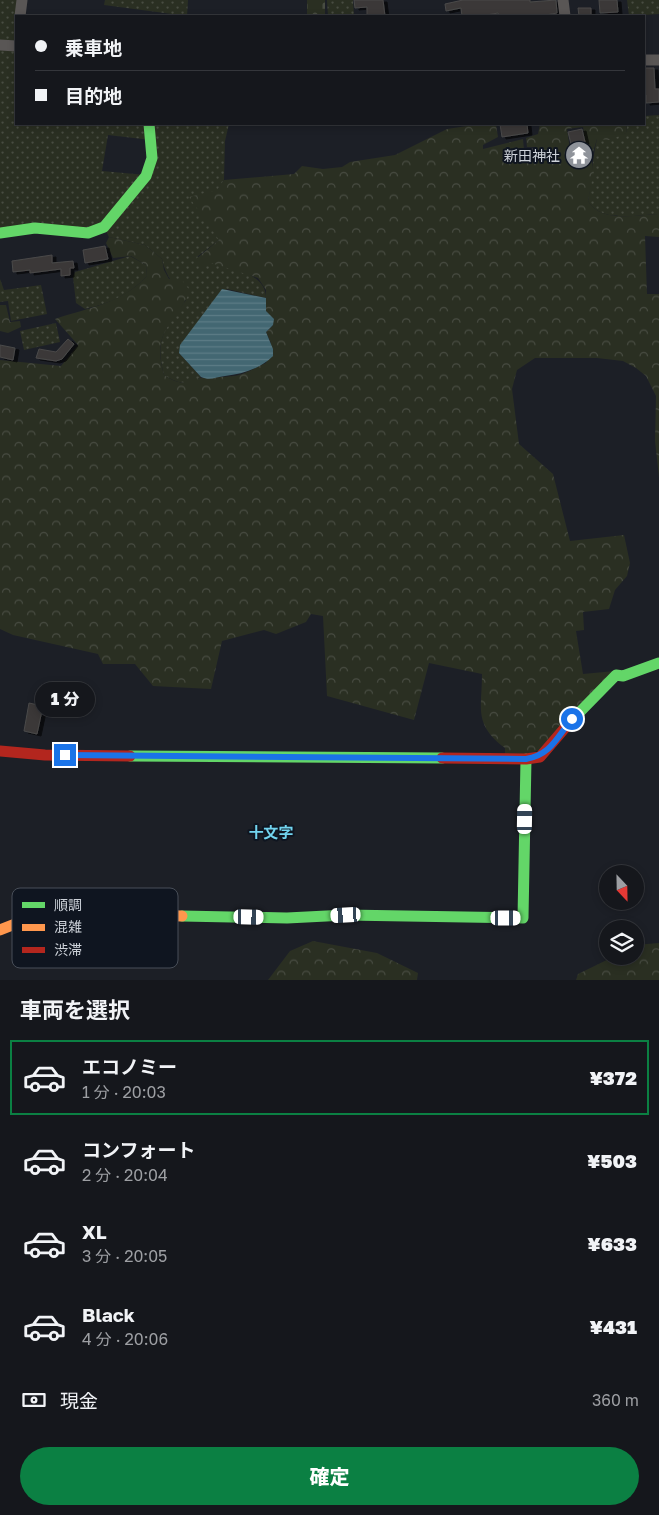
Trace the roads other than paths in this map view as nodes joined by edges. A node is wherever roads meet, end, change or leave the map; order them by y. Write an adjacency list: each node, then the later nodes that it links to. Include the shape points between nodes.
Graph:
1 (22, 0): 3 (street)
2 (564, 0): 4 (street)
3 (20, 15)
4 (565, 15)
5 (15, 43): 6 (street)
6 (0, 45)
7 (645, 60): 8 (street)
8 (659, 60)
9 (148, 125): 10 (street, via 152,158 146,176 96,233 82,235 36,228)
10 (0, 233)
11 (659, 663): 13 (street, via 623,676 616,675 579,711 550,748 540,756)
12 (0, 751): 13 (street, via 45,755)
13 (526, 759): 14 (street, via 522,918)
14 (178, 916)
15 (12, 925): 16 (street)
16 (0, 930)

